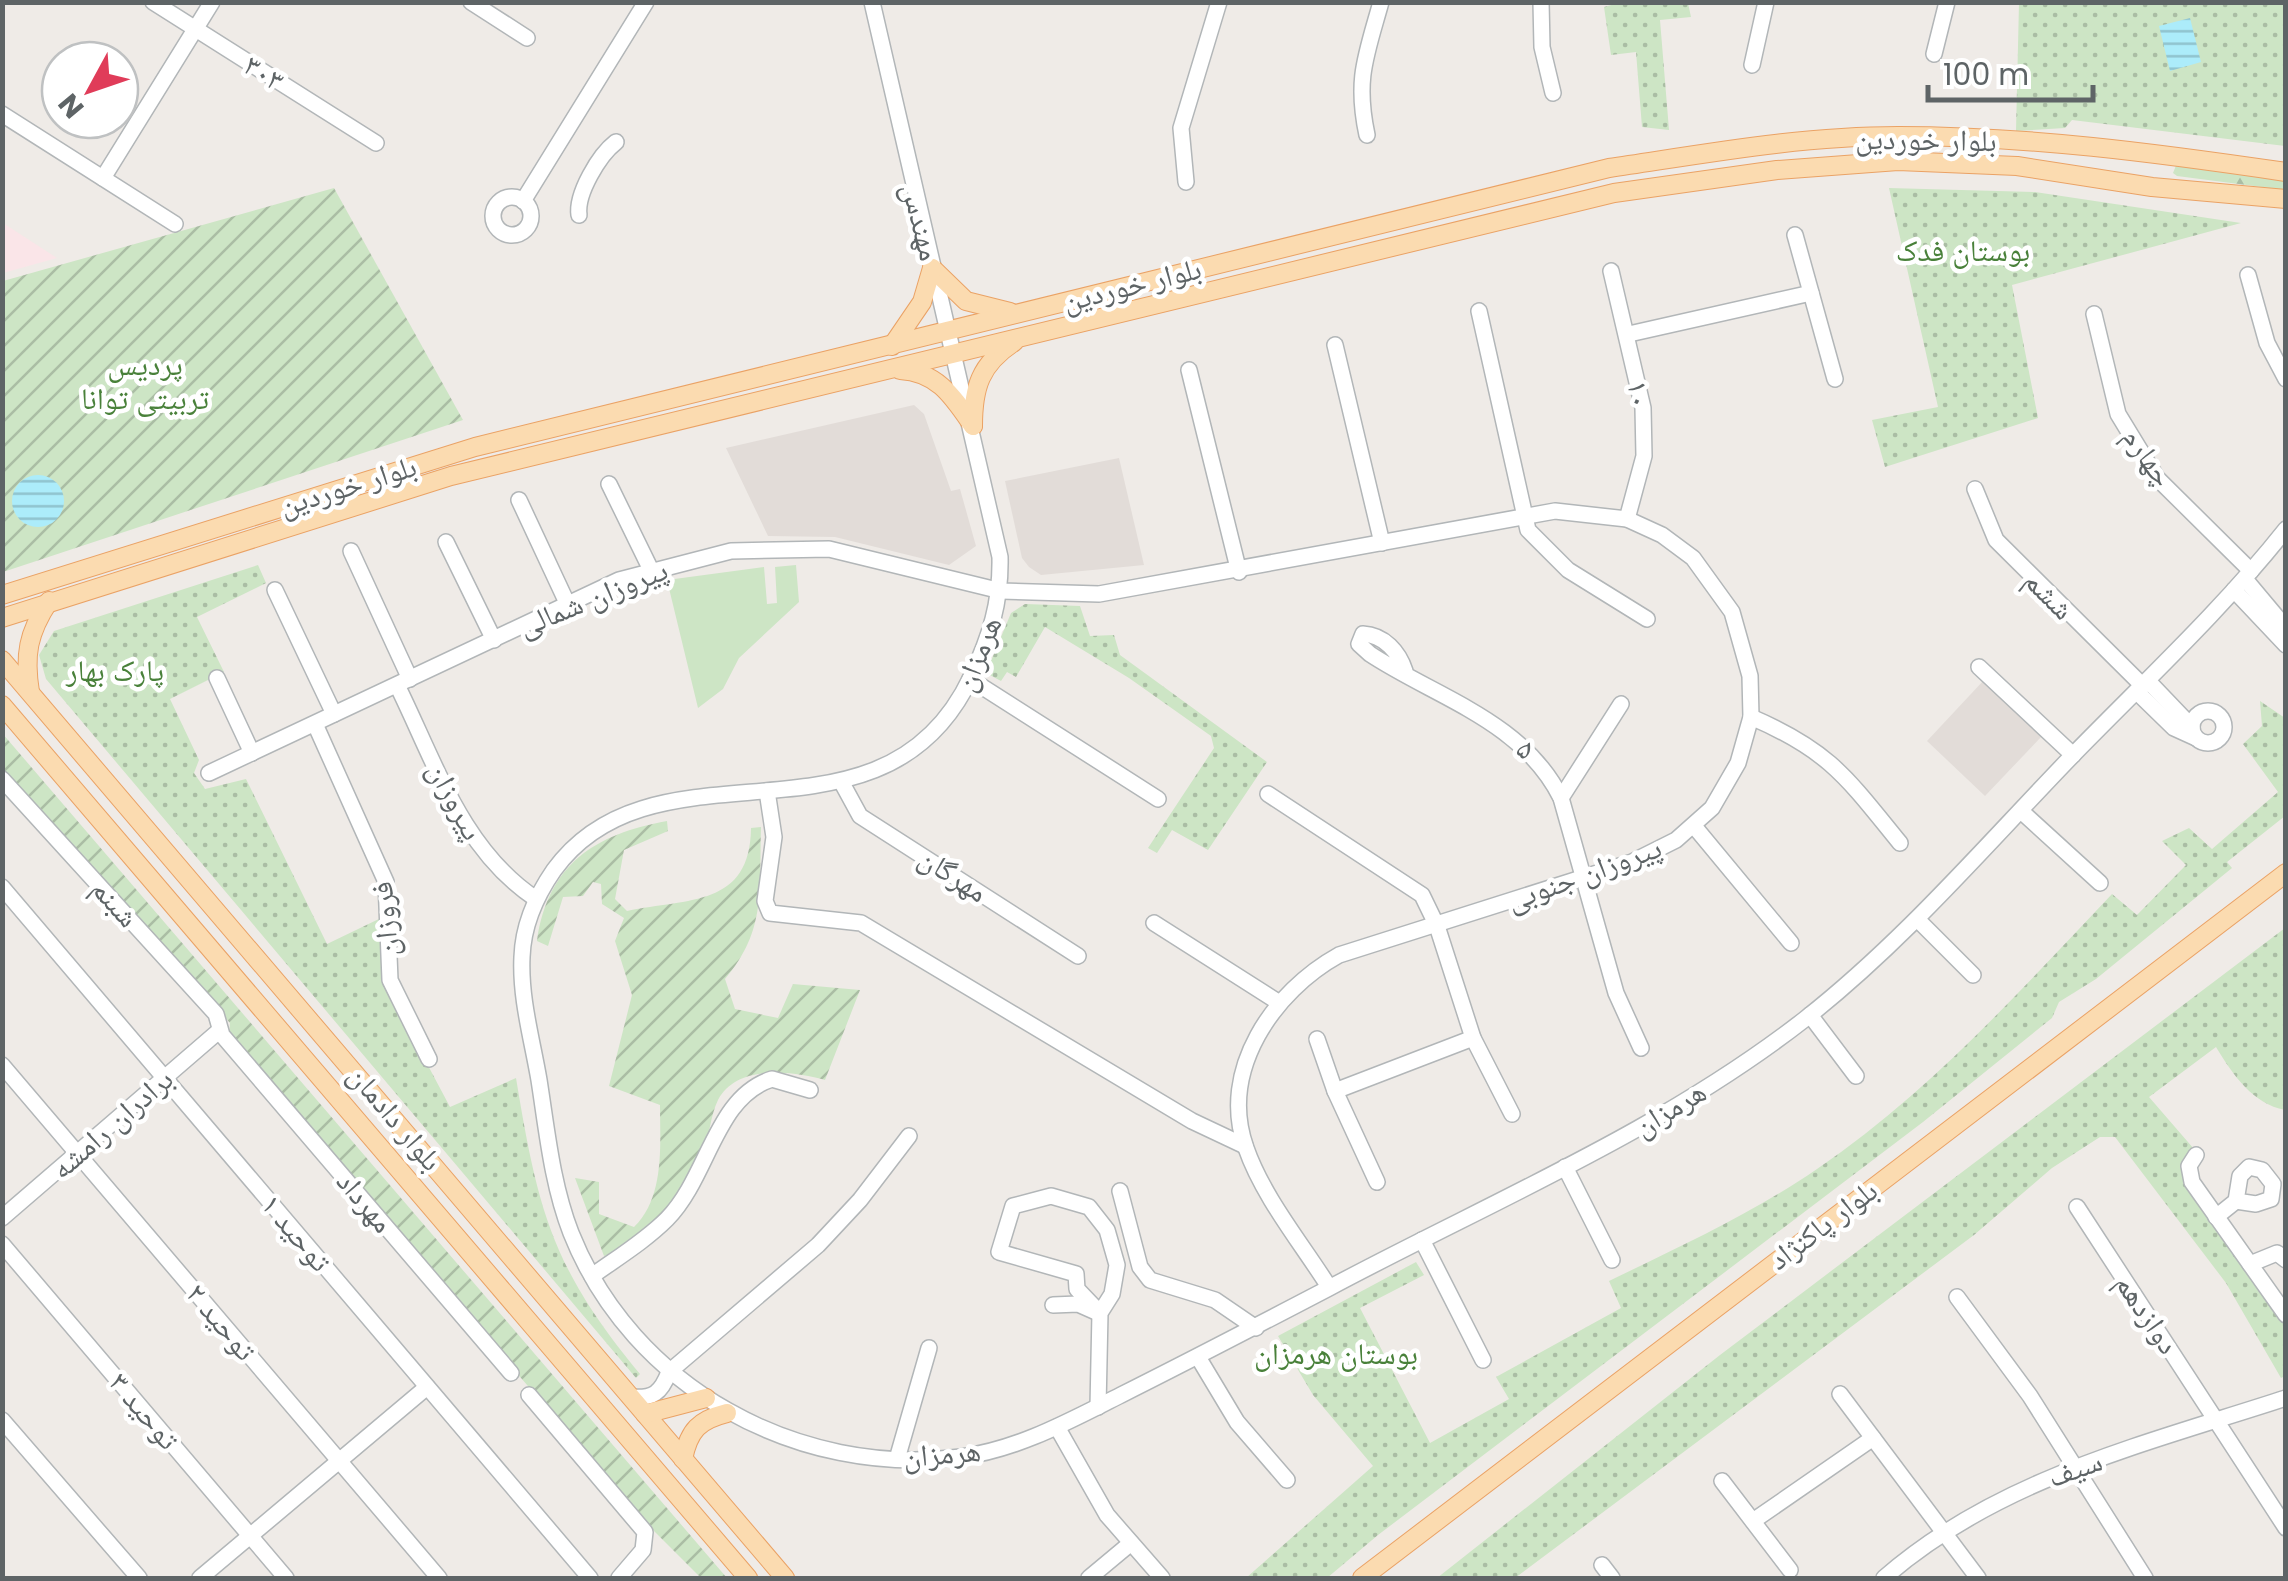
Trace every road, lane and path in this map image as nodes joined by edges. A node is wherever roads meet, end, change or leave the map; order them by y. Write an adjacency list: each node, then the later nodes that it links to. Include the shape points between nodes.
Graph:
1 (153, 2): 12 (street, ۳۰۳)
2 (212, 2): 12 (street)
3 (471, 2): 13 (street)
4 (646, 2): 28 (street)
5 (861, 2): 16 (street, مهندس)
6 (872, 2): 16 (street, مهندس)
7 (1219, 2): 25 (street, via 1180,128)
8 (1381, 2): 19 (street, via 1358,95)
9 (1540, 2): 17 (street)
10 (1766, 2): 15 (street)
11 (1947, 2): 14 (street)
12 (195, 29): 21 (street, ۳۰۳); 24 (street)
13 (526, 38)
14 (1934, 54)
15 (1752, 65)
16 (890, 91): 32 (street, مهندس)
17 (1554, 94)
18 (2, 114): 24 (street)
19 (1367, 135)
20 (616, 142): 29 (street, via 586,188)
21 (376, 143)
22 (2154, 150): 23 (main road, بلوار خوردین); 26 (main road, via 2140,170); 37 (main road, بلوار خوردین, via 1897,136 1756,146 1609,168)
23 (2286, 172)
24 (103, 178): 30 (street)
25 (1186, 182)
26 (2152, 187): 27 (main road, بلوار خوردین); 41 (main road, بلوار خوردین, via 1968,163 1777,170 1614,193)
27 (2286, 199)
28 (523, 200)
29 (579, 215)
30 (175, 224)
31 (1796, 234): 35 (street)
32 (932, 268): 37 (main road, via 966,300); 39 (street, مهندس); 43 (main road, via 922,302)
33 (1612, 271): 40 (street, ۱۰)
34 (2248, 275): 48 (street, via 2267,343)
35 (1811, 293): 40 (street); 47 (street)
36 (1479, 311): 53 (street)
37 (1020, 314): 39 (main road, بلوار خوردین)
38 (2094, 314): 61 (street, چهارم, via 2118,414 2157,478)
39 (948, 332): 43 (main road, بلوار خوردین); 44 (street, مهندس)
40 (1629, 334): 54 (street, ۱۰, via 1644,456)
41 (1026, 335): 44 (main road, بلوار خوردین); 49 (main road, via 985,366)
42 (1335, 345): 57 (street)
43 (892, 346): 64 (main road, بلوار خوردین, via 474,447)
44 (953, 354): 45 (main road, بلوار خوردین); 49 (street, هرمزان)
45 (885, 369): 49 (main road, via 935,380); 65 (main road, بلوار خوردین, via 451,476)
46 (1189, 370): 60 (street)
47 (1835, 379)
48 (2286, 379)
49 (972, 426): 63 (street, هرمزان, via 1000,557)
50 (609, 484): 59 (street)
51 (1975, 489): 77 (street, ششم, via 1996,540)
52 (519, 500): 66 (street)
53 (1524, 515): 54 (street, پیروزان جنوبی); 57 (street, پیروزان جنوبی); 68 (street, via 1548,553)
54 (1627, 518): 82 (street, پیروزان جنوبی, via 1692,558 1723,594 1746,651)
55 (2286, 529): 61 (street, هرمزان)
56 (446, 542): 70 (street)
57 (1382, 542): 60 (street, پیروزان جنوبی)
58 (350, 551): 76 (street, پیروزان)
59 (650, 570): 63 (street, پیروزان شمالی, via 731,552 829,549); 66 (street, پیروزان شمالی)
60 (1239, 572): 63 (street, پیروزان جنوبی, via 1099,594)
61 (2243, 580): 69 (street, چهارم); 77 (street, هرمزان)
62 (276, 590): 81 (street)
63 (1000, 591): 75 (street, هرمزان)
64 (2, 595)
65 (49, 601): 67 (main road, بلوار خوردین); 78 (main road, via 31,628 25,660)
66 (568, 605): 70 (street, پیروزان شمالی)
67 (2, 618)
68 (1648, 620)
69 (2285, 638)
70 (494, 640): 76 (street, پیروزان شمالی)
71 (2, 660): 78 (main road, بلوار دادمان)
72 (1980, 667): 86 (street)
73 (1405, 671): 92 (street, ۵, via 1520,742 1546,768)
74 (218, 678): 85 (street)
75 (970, 679): 89 (street, هرمزان, via 928,738); 93 (street)
76 (403, 682): 81 (street, پیروزان شمالی); 101 (street, پیروزان, via 470,835 500,872)
77 (2143, 686): 84 (street, ششم, via 2174,728); 86 (street, هرمزان)
78 (30, 692): 102 (main road, بلوار دادمان)
79 (1620, 704): 92 (street)
80 (2, 705): 107 (main road, بلوار دادمان)
81 (334, 714): 83 (street, پیروزان شمالی)
82 (1751, 717): 95 (street, پیروزان جنوبی, via 1725,787); 96 (street, via 1800,738 1834,763)
83 (315, 724): 85 (street, پیروزان شمالی); 118 (street, فروزان, via 386,882 390,980)
84 (2194, 732)
85 (252, 753): 87 (street, پیروزان شمالی)
86 (2073, 755): 94 (street, هرمزان)
87 (209, 773)
88 (2, 779): 114 (street, شبنم, via 216,1014)
89 (842, 783): 90 (street, هرمزان); 108 (street, مهرگان, via 860,816)
90 (766, 791): 101 (street, هرمزان, via 620,815 569,852); 126 (street, via 774,837 770,913 861,923 1178,1113)
91 (1268, 794): 105 (street, via 1416,888)
92 (1561, 798): 98 (street, ۵)
93 (1158, 799)
94 (2021, 811): 99 (street); 103 (street, هرمزان)
95 (1694, 826): 98 (street, پیروزان جنوبی, via 1659,851); 106 (street)
96 (1900, 843)
97 (2286, 873): 190 (main road, بلوار پاکنژاد)
98 (1580, 879): 105 (street, پیروزان جنوبی); 117 (street, ۵)
99 (2100, 883)
100 (2, 887): 121 (street, توحید ۱)
101 (536, 899): 141 (street, هرمزان, via 522,945 525,1004 557,1187)
102 (228, 922): 107 (main road, via 230,948); 109 (main road, بلوار دادمان)
103 (1920, 922): 110 (street); 113 (street, هرمزان)
104 (1154, 923): 112 (street)
105 (1438, 926): 112 (street, پیروزان جنوبی, via 1339,955 1308,972); 115 (street)
106 (1791, 943)
107 (208, 944): 111 (main road, بلوار دادمان)
108 (1078, 956)
109 (265, 966): 111 (main road, via 246,968); 158 (main road, بلوار دادمان)
110 (1973, 975)
111 (240, 982): 186 (main road, بلوار دادمان)
112 (1278, 1002): 126 (street, پیروزان جنوبی, via 1246,1063 1240,1100)
113 (1810, 1015): 120 (street); 129 (street, هرمزان, via 1707,1088)
114 (220, 1030): 121 (street, برادران رامشه); 154 (street, مهرداد)
115 (1472, 1038): 123 (street); 124 (street)
116 (1317, 1039): 123 (street)
117 (1641, 1048)
118 (429, 1059)
119 (2, 1065): 127 (street, توحید ۲)
120 (1856, 1076)
121 (165, 1078): 127 (street, برادران رامشه); 155 (street, توحید ۱)
122 (810, 1090): 141 (street, via 772,1079 743,1093 669,1217)
123 (1334, 1092): 130 (street)
124 (1512, 1114)
125 (909, 1136): 153 (street, via 818,1246)
126 (1245, 1146): 143 (street, پیروزان جنوبی)
127 (78, 1154): 134 (street, برادران رامشه); 170 (street, توحید ۲)
128 (2196, 1156): 135 (street, via 2189,1172)
129 (1565, 1167): 136 (street, هرمزان); 138 (street)
130 (1378, 1182)
131 (1120, 1191): 149 (street, via 1140,1267 1150,1280 1215,1300)
132 (2236, 1201): 135 (street)
133 (2076, 1207): 165 (street, دوازدهم)
134 (2, 1218)
135 (2216, 1218): 140 (street)
136 (1422, 1240): 143 (street, هرمزان); 152 (street)
137 (2, 1244): 177 (street, توحید ۳)
138 (1612, 1260)
139 (2286, 1260): 140 (street, via 2277,1253)
140 (2250, 1264): 144 (street)
141 (592, 1276): 153 (street, هرمزان)
142 (2286, 1284): 144 (street)
143 (1329, 1288): 149 (street, هرمزان)
144 (2272, 1296): 148 (street)
145 (1957, 1297): 171 (street)
146 (1053, 1305): 147 (street, via 1078,1304)
147 (1100, 1313): 147 (street, via 1117,1265 1107,1230 1089,1207 1051,1196 1013,1206 999,1252 1076,1274 1077,1289); 161 (street)
148 (2286, 1315)
149 (1256, 1328): 151 (street, هرمزان)
150 (929, 1348): 169 (street)
151 (1198, 1357): 161 (street, هرمزان); 172 (street, via 1236,1422)
152 (1483, 1360)
153 (668, 1372): 158 (street, via 658,1393); 159 (street, هرمزان)
154 (511, 1373)
155 (427, 1388): 170 (street); 184 (street, توحید ۱)
156 (1840, 1394): 167 (street)
157 (530, 1395): 185 (street, via 644,1532 643,1550)
158 (631, 1397): 163 (main road, بلوار دادمان)
159 (706, 1398): 162 (street, هرمزان); 163 (main road)
160 (2286, 1398): 165 (street, سیف)
161 (1098, 1407): 166 (street, هرمزان)
162 (727, 1412): 168 (main road, via 692,1430); 169 (street, هرمزان, via 808,1445)
163 (645, 1414): 168 (main road, بلوار دادمان)
164 (2, 1420): 180 (street)
165 (2218, 1420): 171 (street, سیف); 175 (street, دوازدهم)
166 (1056, 1427): 169 (street, هرمزان, via 965,1456); 178 (street, via 1107,1515)
167 (1873, 1438): 174 (street); 176 (street)
168 (683, 1458): 187 (main road, بلوار دادمان)
169 (897, 1459)
170 (339, 1462): 177 (street); 183 (street, توحید ۲)
171 (2075, 1468): 176 (street, سیف, via 1999,1498); 193 (street)
172 (1287, 1480)
173 (1722, 1481): 174 (street)
174 (1753, 1522): 179 (street)
175 (2286, 1528)
176 (1944, 1530): 191 (street, سیف); 192 (street)
177 (250, 1536): 181 (street); 182 (street, توحید ۳)
178 (1131, 1542): 188 (street); 189 (street)
179 (1790, 1570)
180 (139, 1578)
181 (200, 1578)
182 (286, 1578)
183 (439, 1578)
184 (590, 1578)
185 (618, 1578)
186 (748, 1578)
187 (785, 1578)
188 (1088, 1578)
189 (1162, 1578)
190 (1362, 1578)
191 (1884, 1578)
192 (1978, 1578)
193 (2145, 1578)

